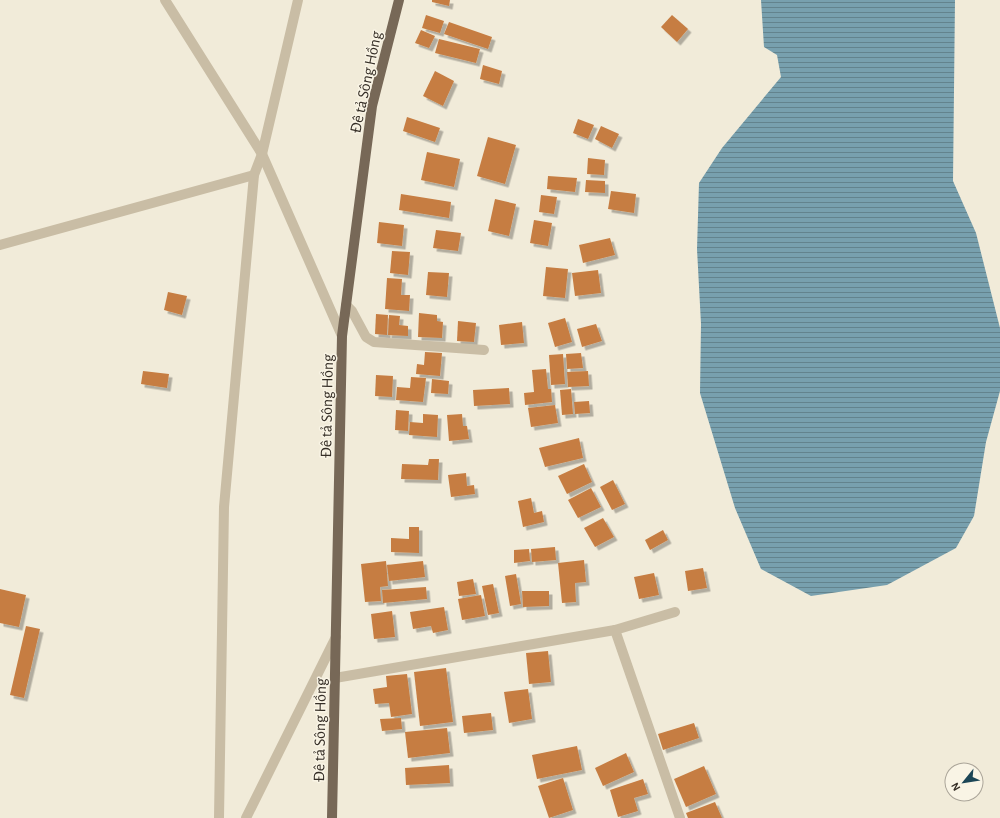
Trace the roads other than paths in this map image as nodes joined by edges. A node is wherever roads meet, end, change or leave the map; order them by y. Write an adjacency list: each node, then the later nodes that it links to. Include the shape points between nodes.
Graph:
1 (165, 0): 4 (street)
2 (298, 0): 4 (street)
3 (399, 0): 7 (main road, Đê tả Sông Hồng, via 372,106)
4 (262, 154): 5 (street); 8 (street)
5 (254, 175): 6 (street); 14 (street, via 224,507)
6 (0, 245)
7 (346, 305): 8 (main road, Đê tả Sông Hồng); 9 (street, via 366,337 374,342)
8 (342, 336): 12 (main road, Đê tả Sông Hồng)
9 (484, 350)
10 (675, 612): 11 (street)
11 (615, 630): 13 (street); 17 (street)
12 (336, 637): 13 (main road, Đê tả Sông Hồng); 15 (street)
13 (335, 678): 16 (main road, Đê tả Sông Hồng)
14 (219, 818)
15 (246, 818)
16 (332, 818)
17 (680, 818)

